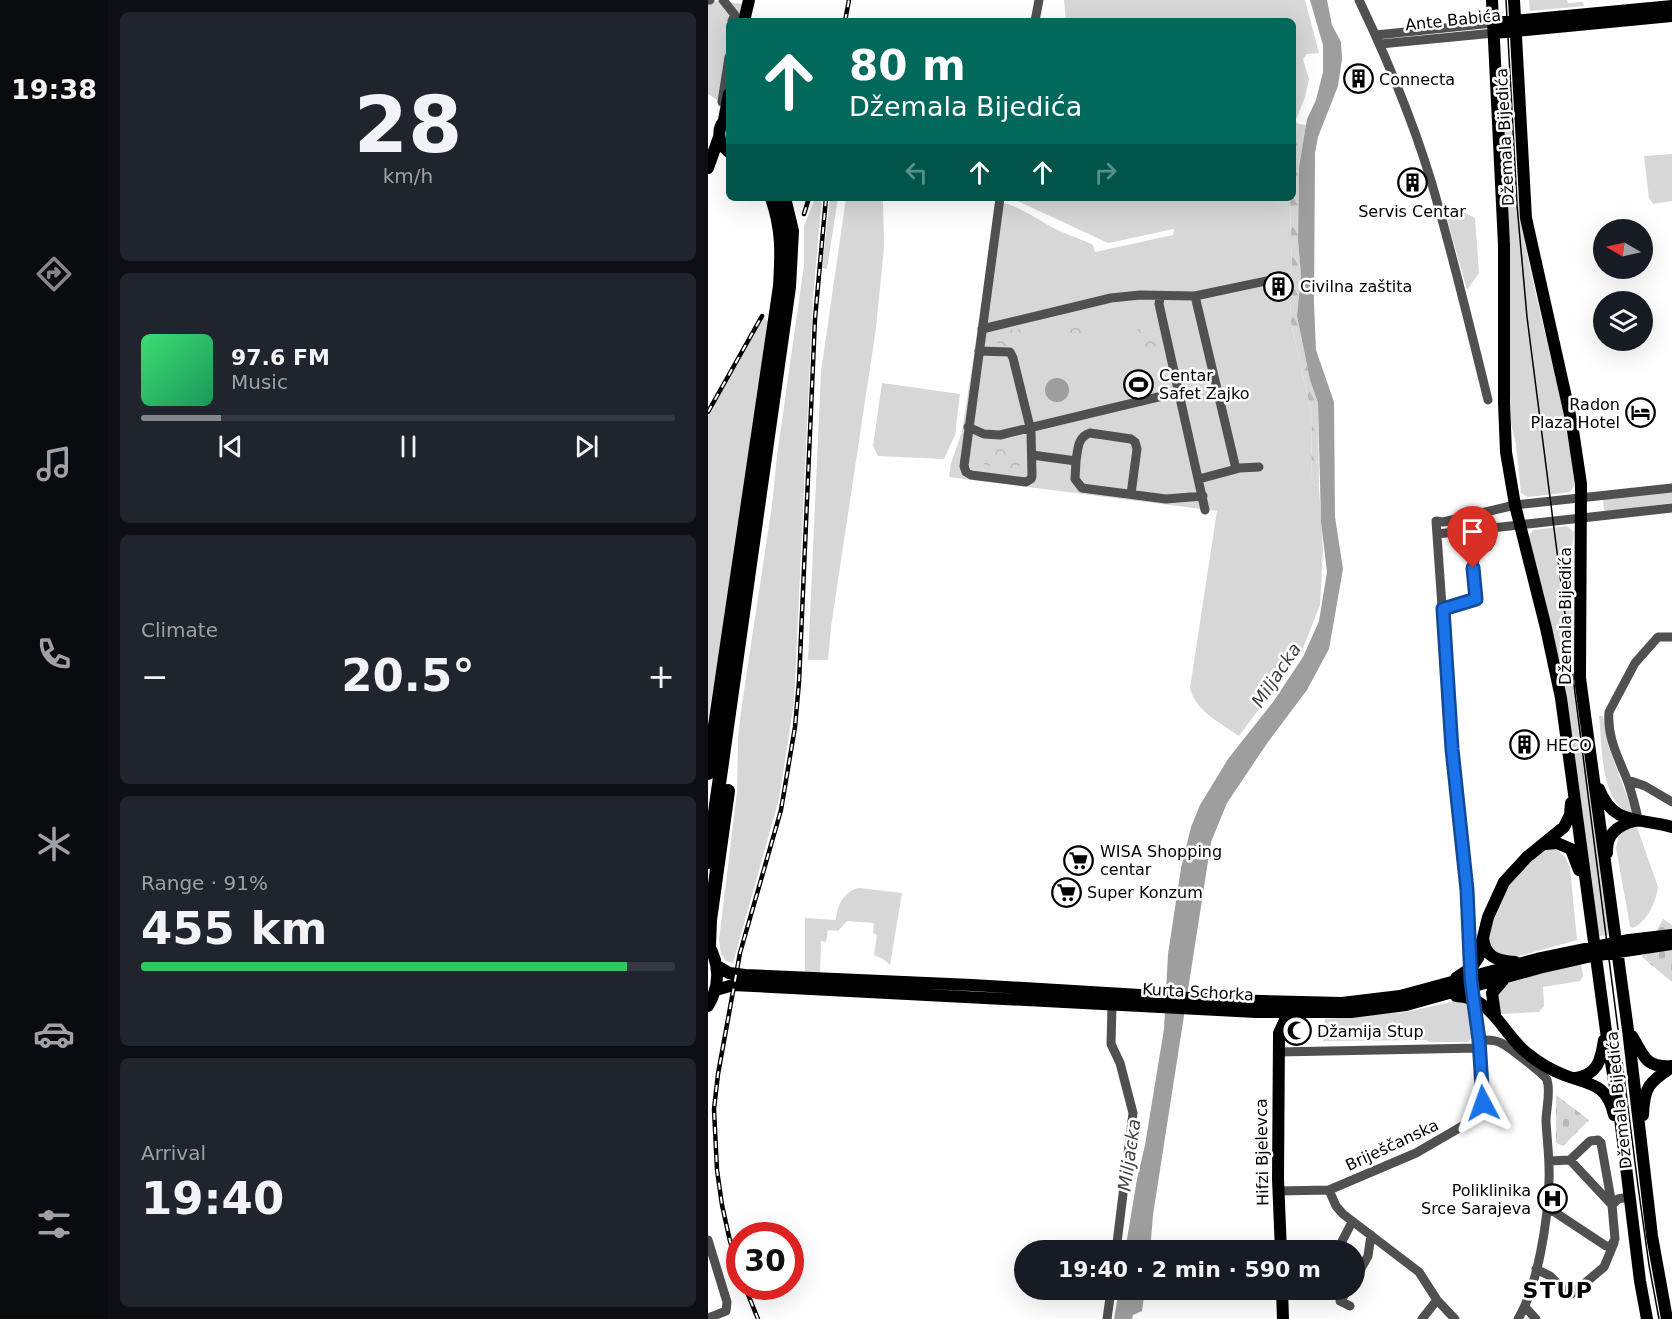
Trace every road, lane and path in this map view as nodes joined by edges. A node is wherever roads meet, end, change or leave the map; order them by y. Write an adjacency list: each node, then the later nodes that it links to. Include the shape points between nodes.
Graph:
1 (751, 0): 10 (main road)
2 (1039, 0): 11 (street)
3 (1359, 0): 14 (street)
4 (1492, 0): 13 (main road, Džemala Bijedića)
5 (1514, 0): 12 (main road, Džemala Bijedića)
6 (726, 3): 9 (street)
7 (1672, 6): 12 (main road, Ante Babića)
8 (1672, 16): 12 (main road, Ante Babića)
9 (740, 18)
10 (742, 18)
11 (1036, 18)
12 (1516, 25): 13 (main road, Ante Babića); 43 (main road, Džemala Bijedića, via 1526,218 1572,424)
13 (1493, 28): 14 (street, Ante Babića); 44 (main road, Džemala Bijedića, via 1504,244 1504,423)
14 (1378, 39): 31 (street, via 1438,203)
15 (726, 74): 17 (street, via 717,124)
16 (726, 110): 17 (main road)
17 (723, 125): 18 (main road, via 722,145); 20 (main road)
18 (726, 149)
19 (726, 158): 21 (main road, via 718,161)
20 (708, 168)
21 (708, 174)
22 (773, 201): 40 (highway, via 781,227 780,286)
23 (785, 201): 51 (highway, via 792,231 789,287)
24 (1000, 201): 28 (street)
25 (1285, 276): 26 (street, via 1237,282)
26 (1195, 296): 27 (street); 37 (street)
27 (1160, 297): 28 (street, via 1111,298); 30 (street)
28 (982, 329): 29 (street)
29 (979, 351): 32 (street); 33 (street, via 1010,352)
30 (1179, 392): 33 (street); 38 (street)
31 (1488, 400)
32 (968, 427): 33 (street, via 994,435); 34 (street, via 964,466 968,474 1026,482 1031,479)
33 (1030, 428): 34 (street)
34 (1032, 454): 35 (street)
35 (1076, 461): 41 (street, via 1075,479 1082,488); 41 (street, via 1079,441 1085,435 1131,439 1137,445)
36 (1258, 467): 37 (street)
37 (1236, 469): 38 (street)
38 (1198, 479): 42 (street)
39 (1672, 488): 43 (street)
40 (749, 491): 54 (highway); 55 (highway)
41 (1131, 494): 42 (street, via 1166,499)
42 (1203, 496): 46 (street)
43 (1582, 497): 44 (street); 47 (main road, Džemala Bijedića)
44 (1515, 505): 48 (main road, Džemala Bijedića); 50 (street, via 1436,521)
45 (1672, 508): 47 (street)
46 (1205, 510)
47 (1582, 518): 48 (street); 56 (main road, Džemala Bijedića, via 1580,664)
48 (1520, 525): 49 (street); 58 (main road, Džemala Bijedića, via 1551,650)
49 (1487, 528): 50 (street); 52 (street, via 1491,542 1474,560 1476,599)
50 (1437, 534): 52 (street)
51 (749, 577): 63 (highway); 68 (highway)
52 (1443, 609): 87 (street, Briješčanska)
53 (1672, 637): 57 (street, via 1658,638 1635,663 1609,711 1613,748)
54 (708, 732)
55 (708, 773)
56 (1593, 778): 60 (main road, via 1609,808 1618,815); 65 (main road, Džemala Bijedića)
57 (1628, 780): 59 (street); 60 (street)
58 (1574, 787): 62 (main road, via 1568,821); 64 (main road, Džemala Bijedića)
59 (1672, 802)
60 (1636, 818): 61 (main road); 65 (main road, via 1619,826 1610,837)
61 (1672, 827)
62 (1545, 844): 64 (main road, via 1557,843 1571,849); 67 (main road, via 1504,882)
63 (708, 862)
64 (1586, 881): 85 (main road, Džemala Bijedića)
65 (1607, 887): 84 (main road, Džemala Bijedića)
66 (1672, 935): 71 (main road, Kurta Schorka, via 1629,940)
67 (1483, 937): 70 (main road, via 1492,957); 75 (main road, via 1478,958)
68 (709, 944): 72 (main road)
69 (1672, 944): 71 (main road, Kurta Schorka)
70 (1520, 962): 71 (main road, Kurta Schorka); 74 (main road, Kurta Schorka)
71 (1538, 963): 73 (main road, Kurta Schorka)
72 (717, 966): 76 (main road); 77 (main road, Kurta Schorka, via 745,975 972,985)
73 (1508, 976): 74 (main road, Kurta Schorka); 81 (main road, via 1494,988)
74 (1476, 981): 75 (main road, Kurta Schorka)
75 (1457, 987): 78 (main road, Kurta Schorka, via 1342,1003); 81 (main road); 83 (main road, Kurta Schorka, via 1391,1008)
76 (716, 990): 79 (main road, Kurta Schorka, via 733,985); 80 (main road)
77 (1153, 1001): 78 (main road, Kurta Schorka); 79 (main road, Kurta Schorka)
78 (1190, 1003): 82 (main road, Kurta Schorka)
79 (1112, 1005): 103 (street, via 1111,1044 1120,1063 1132,1113)
80 (708, 1006)
81 (1494, 1010): 90 (main road, via 1520,1047 1550,1068)
82 (1256, 1012): 83 (main road, Kurta Schorka); 86 (main road, via 1275,1023)
83 (1299, 1013): 86 (main road, via 1286,1018)
84 (1628, 1030): 89 (main road, via 1650,1064); 91 (main road, Džemala Bijedića)
85 (1606, 1031): 90 (main road, via 1598,1065 1590,1074); 92 (main road, Džemala Bijedića)
86 (1279, 1033): 88 (main road, Hifzi Bjelevca)
87 (1479, 1044): 88 (street); 94 (street, via 1501,1042 1545,1075); 95 (street, Briješčanska, via 1483,1103 1478,1118 1416,1153)
88 (1278, 1052): 96 (main road, Hifzi Bjelevca)
89 (1672, 1067): 91 (main road, via 1648,1086)
90 (1576, 1078): 92 (main road, via 1608,1096)
91 (1639, 1137): 123 (main road, Džemala Bijedića)
92 (1623, 1144): 97 (main road, Džemala Bijedića)
93 (1570, 1160): 94 (street); 98 (street); 98 (street, via 1590,1141 1601,1143)
94 (1549, 1161): 99 (street)
95 (1329, 1190): 96 (street); 100 (street, via 1336,1206)
96 (1278, 1191): 104 (main road, Hifzi Bjelevca)
97 (1629, 1197): 98 (street); 122 (main road, Džemala Bijedića)
98 (1612, 1205): 106 (street)
99 (1547, 1207): 106 (street, via 1606,1246); 108 (street)
100 (1352, 1222): 101 (street); 105 (street)
101 (1371, 1235): 107 (street); 112 (street, via 1419,1272)
102 (708, 1240): 115 (street, via 727,1302 726,1311)
103 (1117, 1240)
104 (1280, 1240)
105 (1343, 1240)
106 (1614, 1243): 108 (street, via 1604,1267 1573,1293 1564,1292 1557,1281)
107 (1365, 1261)
108 (1536, 1269): 114 (street)
109 (1110, 1300): 116 (street)
110 (1282, 1300): 117 (main road)
111 (1340, 1300): 113 (street)
112 (1437, 1300): 118 (street); 119 (street)
113 (1350, 1306)
114 (1525, 1307): 120 (street); 121 (street)
115 (708, 1318)
116 (1107, 1319)
117 (1283, 1319)
118 (1422, 1319)
119 (1455, 1319)
120 (1518, 1319)
121 (1536, 1319)
122 (1647, 1319)
123 (1667, 1319)

